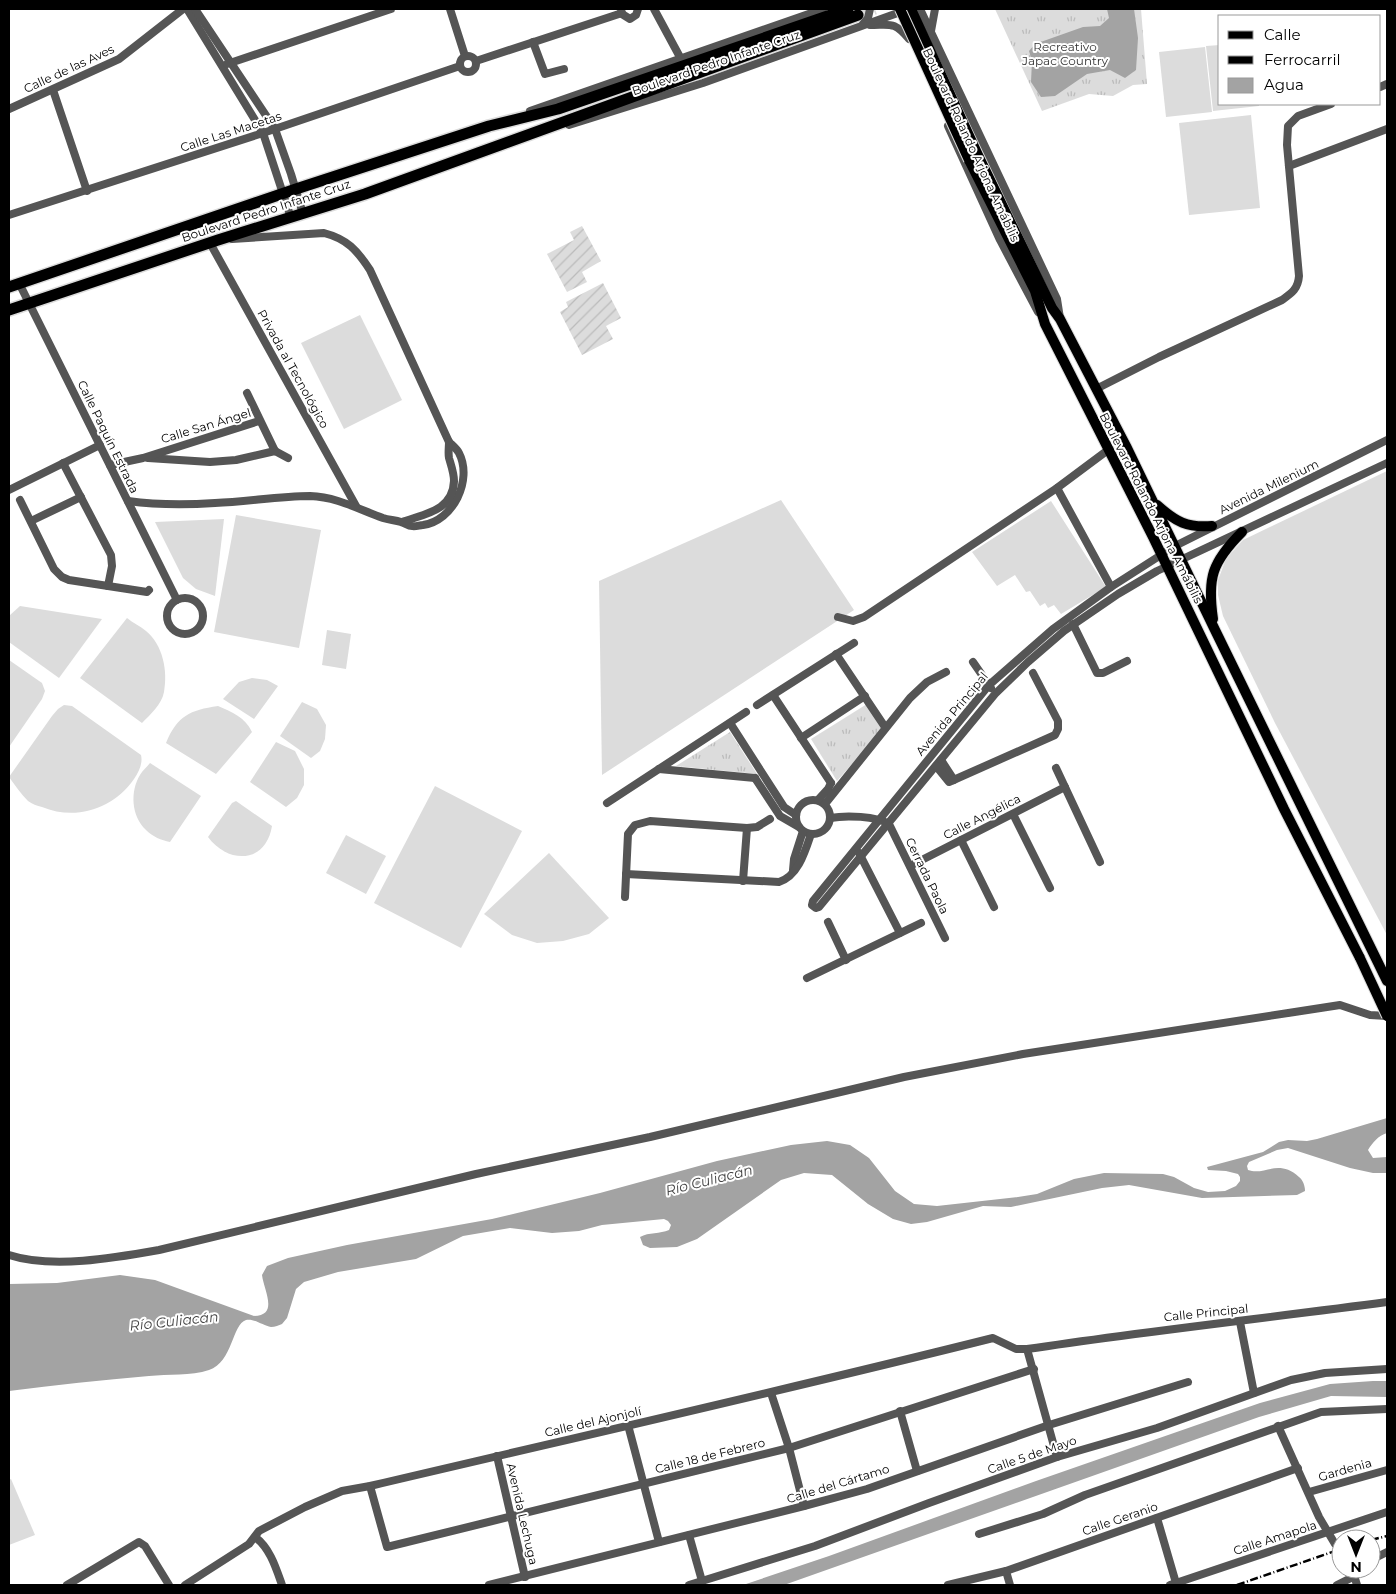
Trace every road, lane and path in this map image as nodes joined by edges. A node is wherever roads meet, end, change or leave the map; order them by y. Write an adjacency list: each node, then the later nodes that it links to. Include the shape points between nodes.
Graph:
1 (185, 9): 23 (street); 25 (street, Calle de las Aves, via 119,59)
2 (195, 9): 21 (street)
3 (391, 9): 21 (street)
4 (450, 9): 18 (street)
5 (638, 9): 13 (street, via 632,18 627,18)
6 (654, 9): 19 (street)
7 (823, 9): 19 (street, Boulevard Pedro Infante Cruz)
8 (870, 9): 14 (street, via 868,18)
9 (909, 9): 12 (street, Boulevard Pedro Infante Cruz); 32 (main road)
10 (920, 9): 15 (street, Boulevard Rolando Arjona Amábilis)
11 (935, 9): 15 (street)
12 (897, 10): 14 (street, Boulevard Pedro Infante Cruz); 16 (street, Boulevard Rolando Arjona Amábilis); 32 (main road, bridge)
13 (621, 11): 17 (street)
14 (857, 19): 16 (street, via 895,26); 28 (highway, Boulevard Pedro Infante Cruz, via 558,109); 37 (highway, Boulevard Pedro Infante Cruz)
15 (931, 31): 45 (street, Boulevard Rolando Arjona Amábilis, via 1053,290)
16 (909, 39): 46 (street, Boulevard Rolando Arjona Amábilis, via 1000,240)
17 (533, 42): 20 (street); 24 (street, via 545,74)
18 (465, 56): 20 (street); 22 (street, via 460,60)
19 (681, 59): 28 (street, Boulevard Pedro Infante Cruz)
20 (476, 61): 22 (street, via 470,72 465,72)
21 (230, 62): 23 (street); 29 (street)
22 (460, 66): 29 (street, Calle Las Macetas)
23 (221, 67): 31 (street)
24 (564, 69)
25 (53, 90): 27 (street, Calle de las Aves); 35 (street)
26 (1328, 105): 33 (street, via 1298,116 1288,126)
27 (9, 109)
28 (489, 126): 34 (highway, Boulevard Pedro Infante Cruz)
29 (275, 129): 31 (street, Calle Las Macetas); 34 (street)
30 (1387, 129): 33 (street)
31 (263, 133): 35 (street, Calle Las Macetas); 36 (street)
32 (974, 157): 42 (main road, Boulevard Rolando Arjona Amábilis)
33 (1289, 166): 47 (street, via 1299,276 1295,290 1282,300)
34 (296, 189): 36 (highway, Boulevard Pedro Infante Cruz); 37 (street)
35 (87, 191): 38 (street, Calle Las Macetas)
36 (283, 193): 39 (street); 41 (highway, Boulevard Pedro Infante Cruz)
37 (303, 214): 39 (highway, Boulevard Pedro Infante Cruz)
38 (9, 216)
39 (291, 218): 40 (highway, Boulevard Pedro Infante Cruz)
40 (214, 241): 43 (highway, Boulevard Pedro Infante Cruz); 65 (street, Privada al Tecnológico); 65 (street, via 324,234 338,237 348,244 370,270 449,442 454,481 449,498 440,507 402,522)
41 (14, 285): 43 (street, Calle Paquín Estrada)
42 (1039, 290): 45 (main road); 46 (main road)
43 (29, 303): 44 (highway, Boulevard Pedro Infante Cruz); 51 (street, Calle Paquín Estrada)
44 (9, 310)
45 (1060, 319): 47 (main road, Boulevard Rolando Arjona Amábilis)
46 (1045, 324): 52 (main road, Boulevard Rolando Arjona Amábilis)
47 (1096, 389): 64 (main road, Boulevard Rolando Arjona Amábilis)
48 (247, 393): 49 (street)
49 (259, 421): 53 (street, Calle San Ángel); 54 (street, Calle San Ángel)
50 (1387, 440): 67 (street, Avenida Milenium)
51 (100, 445): 56 (street); 58 (street, Calle Paquín Estrada)
52 (1108, 450): 59 (street); 70 (main road, Boulevard Rolando Arjona Amábilis)
53 (275, 451): 54 (street, Calle San Ángel, via 210,462); 55 (street)
54 (143, 458): 58 (street, Calle San Ángel)
55 (288, 458)
56 (63, 463): 60 (street); 61 (street)
57 (1387, 463): 68 (street)
58 (110, 465): 63 (street, Calle Paquín Estrada)
59 (1057, 488): 74 (street); 77 (street, via 864,617 853,621)
60 (9, 490)
61 (80, 497): 66 (street); 73 (street, via 111,555)
62 (20, 500): 66 (street)
63 (128, 501): 65 (street, via 147,504 216,503 310,496); 76 (street, Calle Paquín Estrada)
64 (1154, 503): 67 (main road, via 1184,524); 69 (main road, Boulevard Rolando Arjona Amábilis)
65 (356, 506)
66 (31, 521): 73 (street, via 54,569 62,577)
67 (1212, 526): 69 (street, Avenida Milenium)
68 (1242, 532): 71 (street); 79 (main road, via 1222,554 1212,577 1210,601)
69 (1175, 546): 70 (street, Avenida Milenium); 71 (main road, Boulevard Rolando Arjona Amábilis)
70 (1162, 555): 72 (main road, Boulevard Rolando Arjona Amábilis); 74 (street, Avenida Principal)
71 (1181, 560): 72 (street); 79 (main road, Boulevard Rolando Arjona Amábilis)
72 (1167, 566): 78 (street, Avenida Principal); 127 (main road, Boulevard Rolando Arjona Amábilis, bridge)
73 (108, 586): 75 (street)
74 (1111, 587): 86 (street, Avenida Principal, via 1048,633)
75 (149, 590)
76 (177, 600): 76 (street, via 168,611 172,629 184,634 196,630 202,621 201,609 193,600)
77 (838, 618)
78 (1073, 624): 82 (street, via 1097,673); 87 (street, Avenida Principal)
79 (1214, 630): 126 (main road, Boulevard Rolando Arjona Amábilis)
80 (854, 643): 81 (street)
81 (836, 654): 88 (street); 89 (street)
82 (1127, 661)
83 (973, 662): 86 (street)
84 (946, 672): 93 (street, via 927,682)
85 (1033, 673): 95 (street, via 1058,721 1057,732 1052,737 950,780)
86 (989, 685): 87 (street); 107 (street, Avenida Principal)
87 (995, 694): 95 (street, Avenida Principal)
88 (773, 695): 90 (street); 94 (street)
89 (865, 696): 93 (street); 94 (street)
90 (757, 705)
91 (746, 712): 92 (street)
92 (730, 723): 97 (street); 98 (street)
93 (884, 727): 99 (street)
94 (801, 738): 99 (street)
95 (938, 763): 108 (street, Avenida Principal)
96 (1056, 768): 100 (street)
97 (659, 770): 98 (street); 102 (street)
98 (758, 775): 104 (street, via 784,807); 110 (street, via 780,816)
99 (834, 785): 101 (street)
100 (1065, 787): 103 (street, Calle Angélica); 113 (street)
101 (821, 802): 104 (street, via 812,799 801,804); 105 (street, via 830,812)
102 (606, 803)
103 (1013, 814): 111 (street, Calle Angélica); 117 (street)
104 (796, 815): 110 (street)
105 (830, 818): 107 (street); 110 (street, via 826,829 821,832)
106 (770, 819): 109 (street, via 757,827)
107 (881, 819): 108 (street); 112 (street, Avenida Principal)
108 (889, 824): 112 (street, Avenida Principal); 114 (street, Cerrada Paola)
109 (747, 828): 115 (street, via 650,822 635,825 628,834); 116 (street)
110 (804, 831): 116 (street, via 788,878 779,882)
111 (961, 840): 114 (street, Calle Angélica); 119 (street)
112 (859, 852): 112 (street, Avenida Principal, via 822,904 816,908 812,905); 122 (street)
113 (1100, 862)
114 (910, 866): 123 (street, Cerrada Paola)
115 (626, 874): 116 (street); 118 (street)
116 (743, 881)
117 (1050, 888)
118 (625, 897)
119 (994, 907)
120 (828, 922): 124 (street)
121 (921, 924): 122 (street)
122 (900, 933): 124 (street)
123 (945, 938)
124 (846, 960): 125 (street)
125 (807, 978)
126 (1387, 981)
127 (1387, 1016): 128 (street, via 1370,1015 1340,1004 1023,1054 846,1090 159,1250 65,1261 41,1261)
128 (9, 1255)
129 (1387, 1302): 130 (street, Calle Principal)
130 (1240, 1322): 131 (street, Calle Principal); 135 (street)
131 (1028, 1348): 132 (street); 136 (street, Calle del Ajonjolí, via 1016,1349 993,1338)
132 (1034, 1369): 138 (street, Calle 18 de Febrero); 140 (street)
133 (1387, 1369): 135 (street, Calle 5 de Mayo, via 1325,1373)
134 (1188, 1382): 140 (street, Calle del Cártamo)
135 (1254, 1392): 144 (street, Calle 5 de Mayo, via 1157,1428)
136 (771, 1393): 139 (street, Calle del Ajonjolí); 142 (street)
137 (1387, 1409): 141 (street, via 1321,1412)
138 (900, 1411): 142 (street, Calle 18 de Febrero); 147 (street)
139 (628, 1425): 143 (street, Calle del Ajonjolí); 148 (street)
140 (1049, 1425): 144 (street); 147 (street, Calle del Cártamo)
141 (1278, 1426): 145 (street); 156 (street, via 1085,1495 1043,1514)
142 (788, 1448): 148 (street, Calle 18 de Febrero); 151 (street)
143 (497, 1456): 149 (street, Calle del Ajonjolí); 153 (street, Avenida Lechuga)
144 (1056, 1457): 163 (street, Calle 5 de Mayo, via 815,1546)
145 (1298, 1468): 150 (street); 154 (street, Calle Geranio)
146 (1387, 1470): 150 (street, Gardenia)
147 (917, 1471): 151 (street, Calle del Cártamo)
148 (643, 1484): 153 (street, Calle 18 de Febrero); 160 (street)
149 (370, 1486): 153 (street, Calle 18 de Febrero, via 386,1548); 158 (street, Calle del Ajonjolí, via 342,1491 306,1506 259,1531)
150 (1309, 1492): 155 (street)
151 (804, 1506): 157 (street, Calle del Cártamo)
152 (1387, 1512): 155 (street, Calle Amapola)
153 (511, 1516): 162 (street, Avenida Lechuga)
154 (1157, 1518): 161 (street, Calle Geranio); 164 (street)
155 (1327, 1532): 159 (street); 164 (street, Calle Amapola)
156 (979, 1534)
157 (689, 1535): 160 (street, Calle del Cártamo); 163 (street)
158 (255, 1538): 167 (street, Calle del Ajonjolí); 168 (street, via 269,1552)
159 (1331, 1538)
160 (659, 1542): 162 (street, Calle del Cártamo)
161 (1006, 1571): 171 (street, Calle Geranio); 172 (street)
162 (525, 1577): 169 (street, Calle del Cártamo)
163 (702, 1581): 170 (street, Calle 5 de Mayo)
164 (1173, 1584)
165 (67, 1585): 166 (street, via 141,1542)
166 (169, 1585)
167 (185, 1585)
168 (282, 1585)
169 (489, 1585)
170 (689, 1585)
171 (948, 1585)
172 (1010, 1585)

